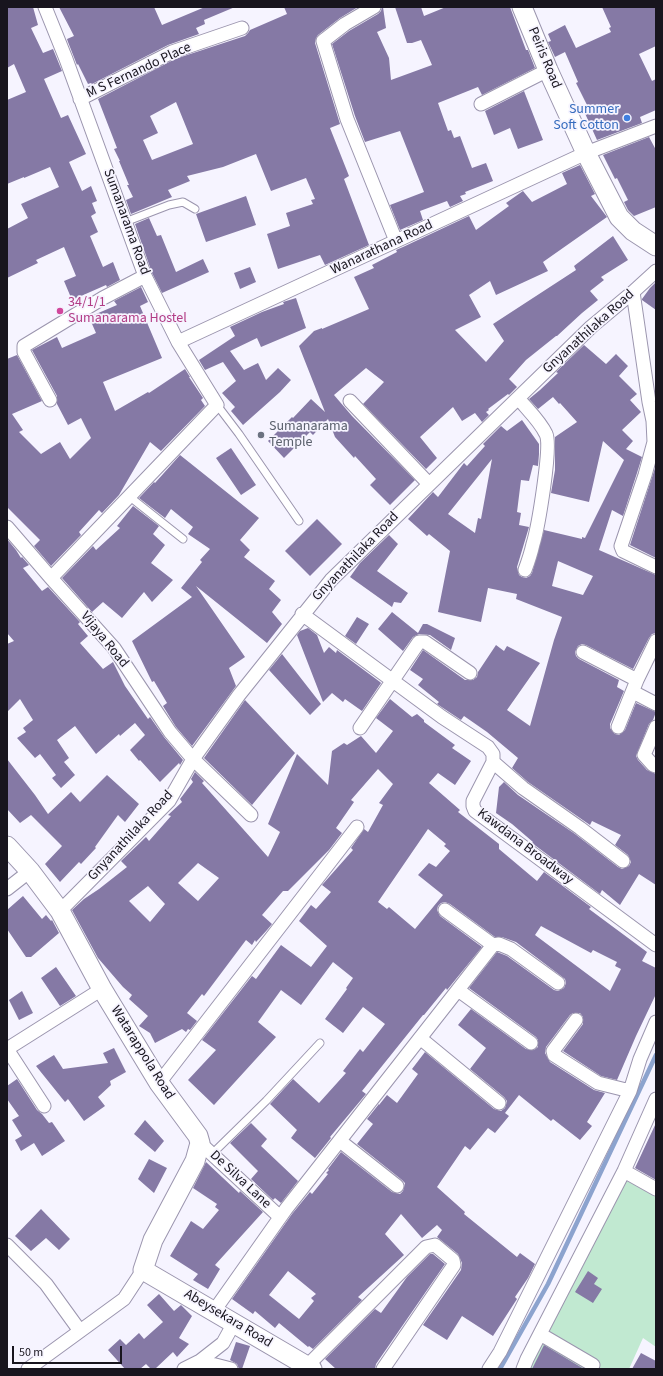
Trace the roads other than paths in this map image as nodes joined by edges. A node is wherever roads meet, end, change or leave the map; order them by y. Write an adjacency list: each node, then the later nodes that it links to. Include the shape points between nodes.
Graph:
1 (45, 7): 6 (street, Sumanarama Road)
2 (374, 7): 12 (street, via 323,41 347,119)
3 (522, 7): 5 (street, Peiris Road)
4 (242, 28): 6 (street, M S Fernando Place, via 172,52)
5 (548, 70): 7 (street); 9 (street, Peiris Road)
6 (80, 99): 11 (street, Sumanarama Road)
7 (481, 104)
8 (656, 126): 9 (street, Wanarathana Road)
9 (586, 153): 12 (street, Wanarathana Road); 13 (street, Peiris Road, via 619,217 633,231)
10 (195, 209): 11 (lane, via 183,202)
11 (125, 222): 15 (street, Sumanarama Road)
12 (396, 241): 17 (street, Wanarathana Road)
13 (656, 246)
14 (656, 271): 16 (street, Gnyanathilaka Road)
15 (145, 276): 17 (street, Sumanarama Road); 19 (street, via 24,346 24,352)
16 (633, 292): 18 (street, Gnyanathilaka Road, via 591,327); 21 (street)
17 (178, 342): 22 (street, Sumanarama Road)
18 (518, 398): 23 (street, Gnyanathilaka Road); 29 (street, via 548,439 548,458 534,543)
19 (50, 400)
20 (350, 401): 23 (street)
21 (652, 404): 28 (street, via 654,442 621,546 623,551)
22 (218, 405): 24 (street); 25 (lane)
23 (429, 484): 31 (street, Gnyanathilaka Road, via 330,580)
24 (130, 497): 27 (lane); 30 (street)
25 (299, 521)
26 (7, 527): 30 (street, Vijaya Road)
27 (183, 539)
28 (656, 567)
29 (525, 570)
30 (51, 578): 41 (street, Vijaya Road, via 114,648 170,732)
31 (302, 614): 35 (street); 41 (street, Gnyanathilaka Road, via 239,695)
32 (656, 641): 36 (street)
33 (583, 652): 36 (street)
34 (470, 673): 35 (street, via 425,642 419,642)
35 (392, 680): 40 (street); 42 (street, via 488,747 493,754)
36 (635, 686): 37 (street); 38 (street)
37 (656, 704)
38 (618, 727)
39 (656, 727): 43 (street, via 644,754)
40 (360, 728)
41 (193, 760): 44 (street, Vijaya Road); 51 (street, Gnyanathilaka Road, via 169,801)
42 (493, 762): 47 (street, via 523,788); 53 (street, Kawdana Broadway, via 473,801 475,811)
43 (656, 766)
44 (252, 815)
45 (357, 827): 63 (street)
46 (7, 846): 48 (street, Watarappola Road)
47 (623, 861)
48 (30, 871): 49 (street); 51 (street, Watarappola Road)
49 (7, 889)
50 (445, 910): 52 (street)
51 (60, 911): 55 (street, Watarappola Road)
52 (493, 945): 54 (street, via 499,944 511,950); 56 (street)
53 (656, 945)
54 (558, 983)
55 (102, 989): 62 (street); 63 (street, Watarappola Road)
56 (458, 990): 59 (street); 61 (street)
57 (576, 1020): 64 (street, via 553,1051 557,1058 598,1083)
58 (656, 1022): 64 (street)
59 (420, 1038): 66 (street); 68 (street)
60 (320, 1043): 69 (lane, via 266,1101)
61 (531, 1043)
62 (7, 1049): 67 (street)
63 (159, 1083): 69 (street, Watarappola Road)
64 (630, 1091): 87 (street, via 500,1352)
65 (656, 1099): 70 (street)
66 (499, 1103)
67 (44, 1106)
68 (340, 1141): 71 (street); 73 (street)
69 (206, 1148): 73 (street, De Silva Lane); 75 (street, via 195,1161 153,1240)
70 (624, 1171): 72 (street); 79 (street)
71 (398, 1186)
72 (656, 1189)
73 (280, 1218): 76 (street)
74 (7, 1245): 78 (street, via 46,1284)
75 (143, 1270): 76 (street, Abeysekara Road); 78 (street, via 124,1299)
76 (214, 1311): 77 (street, Abeysekara Road)
77 (234, 1324): 80 (street, via 223,1343); 82 (street, Abeysekara Road)
78 (80, 1331): 83 (street)
79 (540, 1334): 81 (street); 88 (street)
80 (200, 1361): 84 (street); 85 (street)
81 (593, 1365)
82 (309, 1368): 86 (street, via 426,1247 435,1245 453,1260 454,1266)
83 (28, 1369)
84 (184, 1369)
85 (231, 1369)
86 (383, 1369)
87 (489, 1369)
88 (523, 1369)

